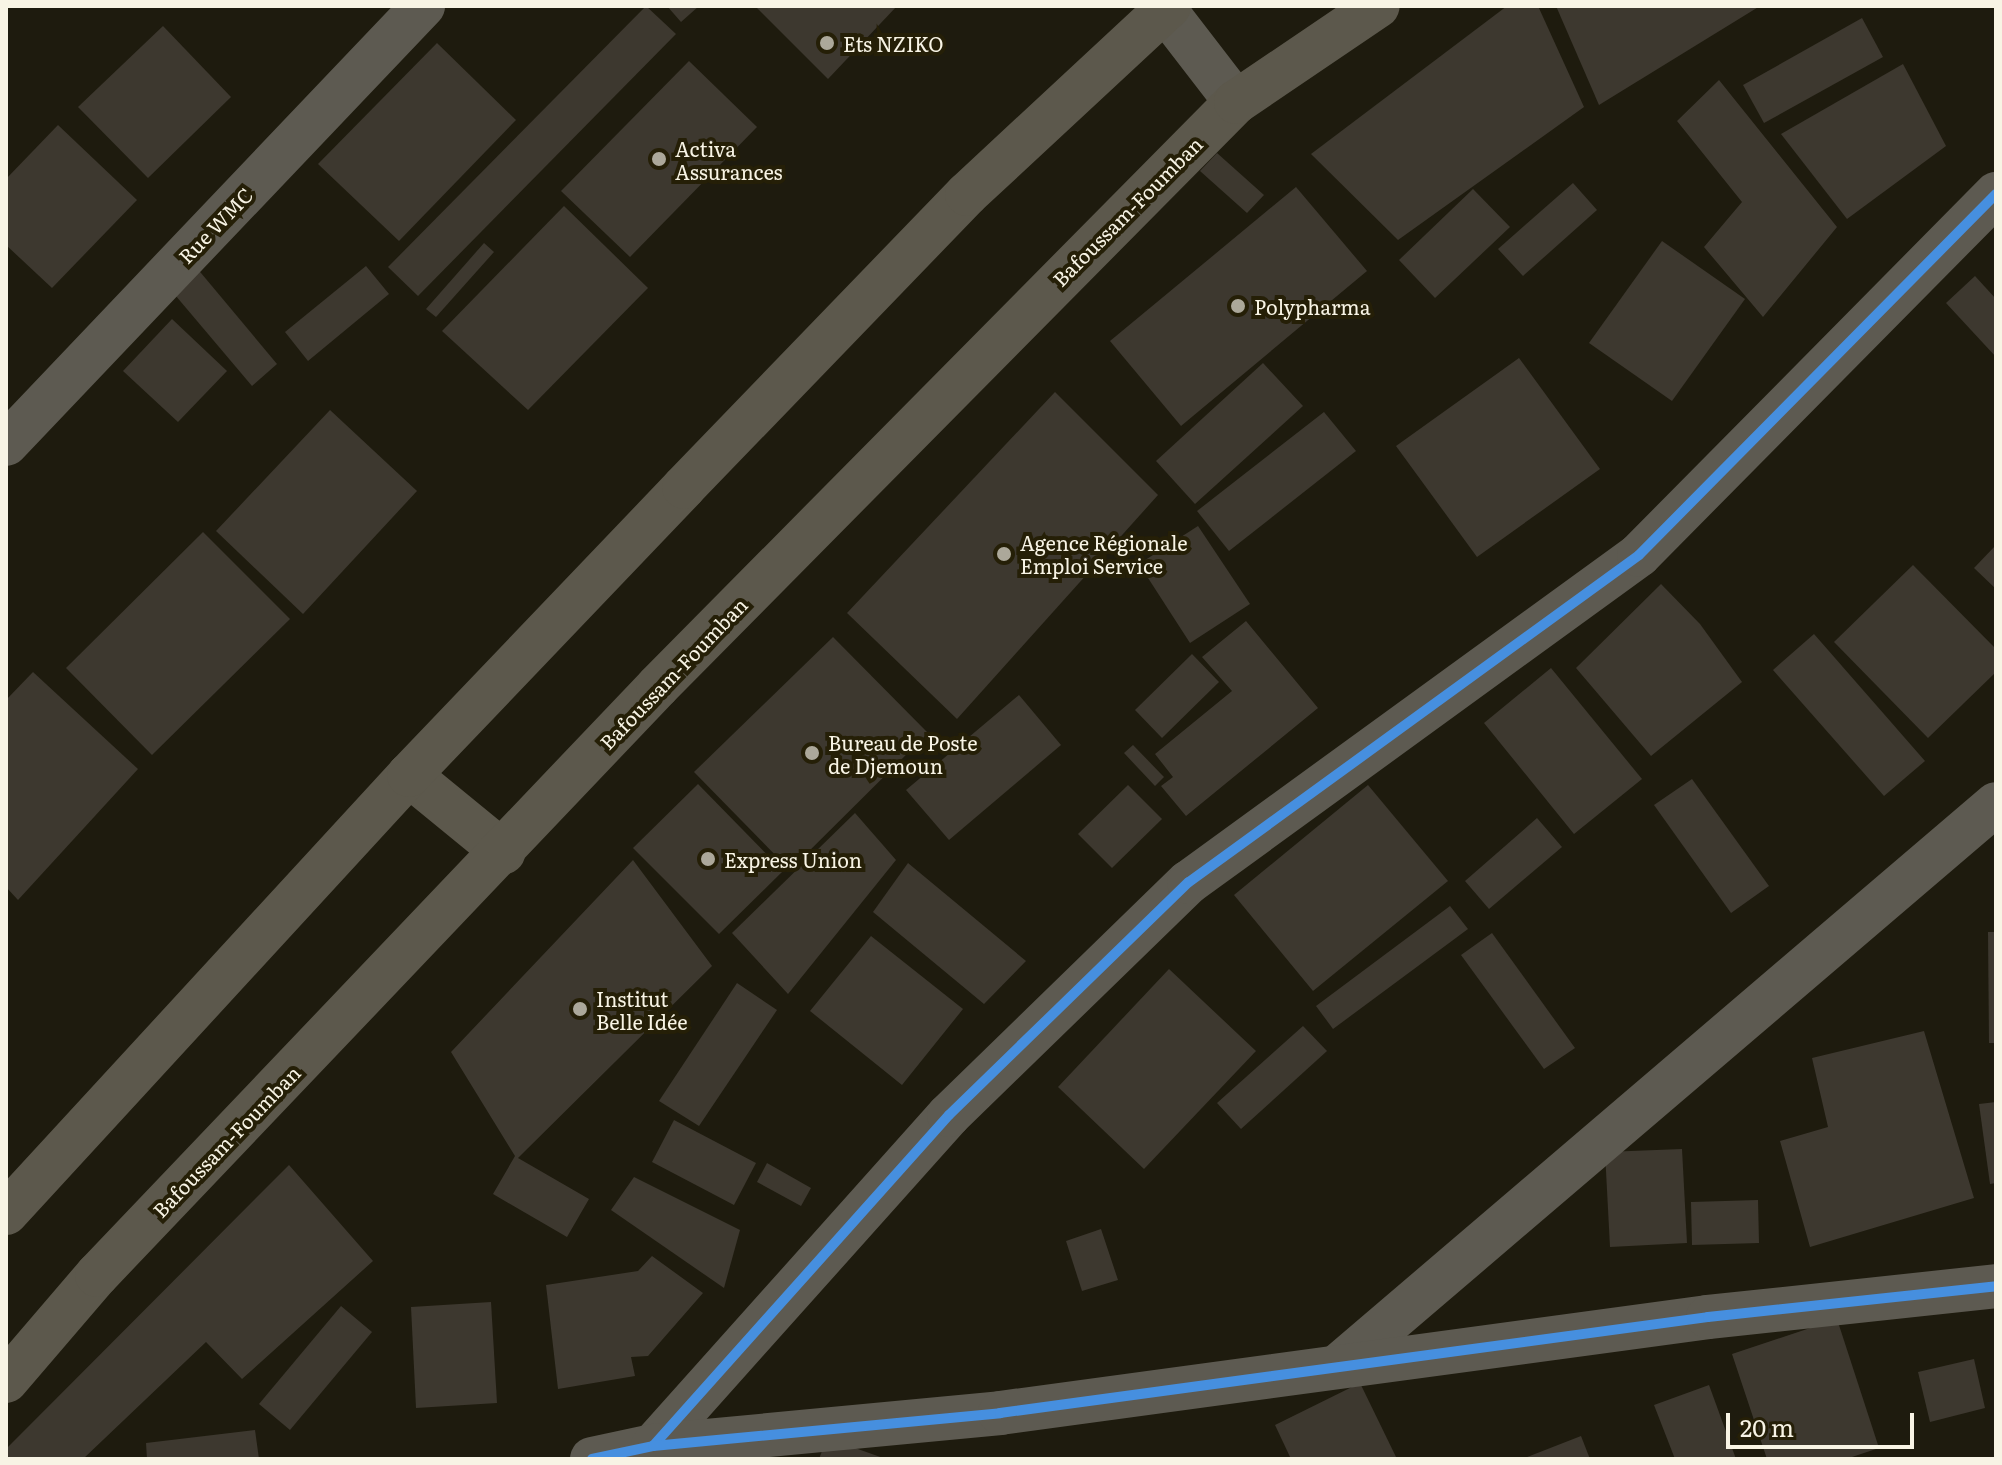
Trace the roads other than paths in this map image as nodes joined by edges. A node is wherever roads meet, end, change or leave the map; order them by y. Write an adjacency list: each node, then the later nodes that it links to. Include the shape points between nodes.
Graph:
1 (423, 6): 6 (street, Rue WMC)
2 (1378, 6): 4 (highway, Bafoussam-Foumban)
3 (1165, 7): 4 (street); 7 (highway, via 967,194)
4 (1236, 102): 9 (highway, Bafoussam-Foumban, via 658,686)
5 (1996, 194): 14 (street, via 1639,555 1189,882 949,1115)
6 (6, 444)
7 (409, 775): 9 (highway); 10 (highway)
8 (1996, 804): 12 (street)
9 (503, 852): 13 (highway, Bafoussam-Foumban, via 97,1275)
10 (6, 1213)
11 (1996, 1286): 12 (street)
12 (1338, 1366): 14 (street, via 1000,1413)
13 (6, 1381)
14 (653, 1446): 15 (street)
15 (592, 1459)

